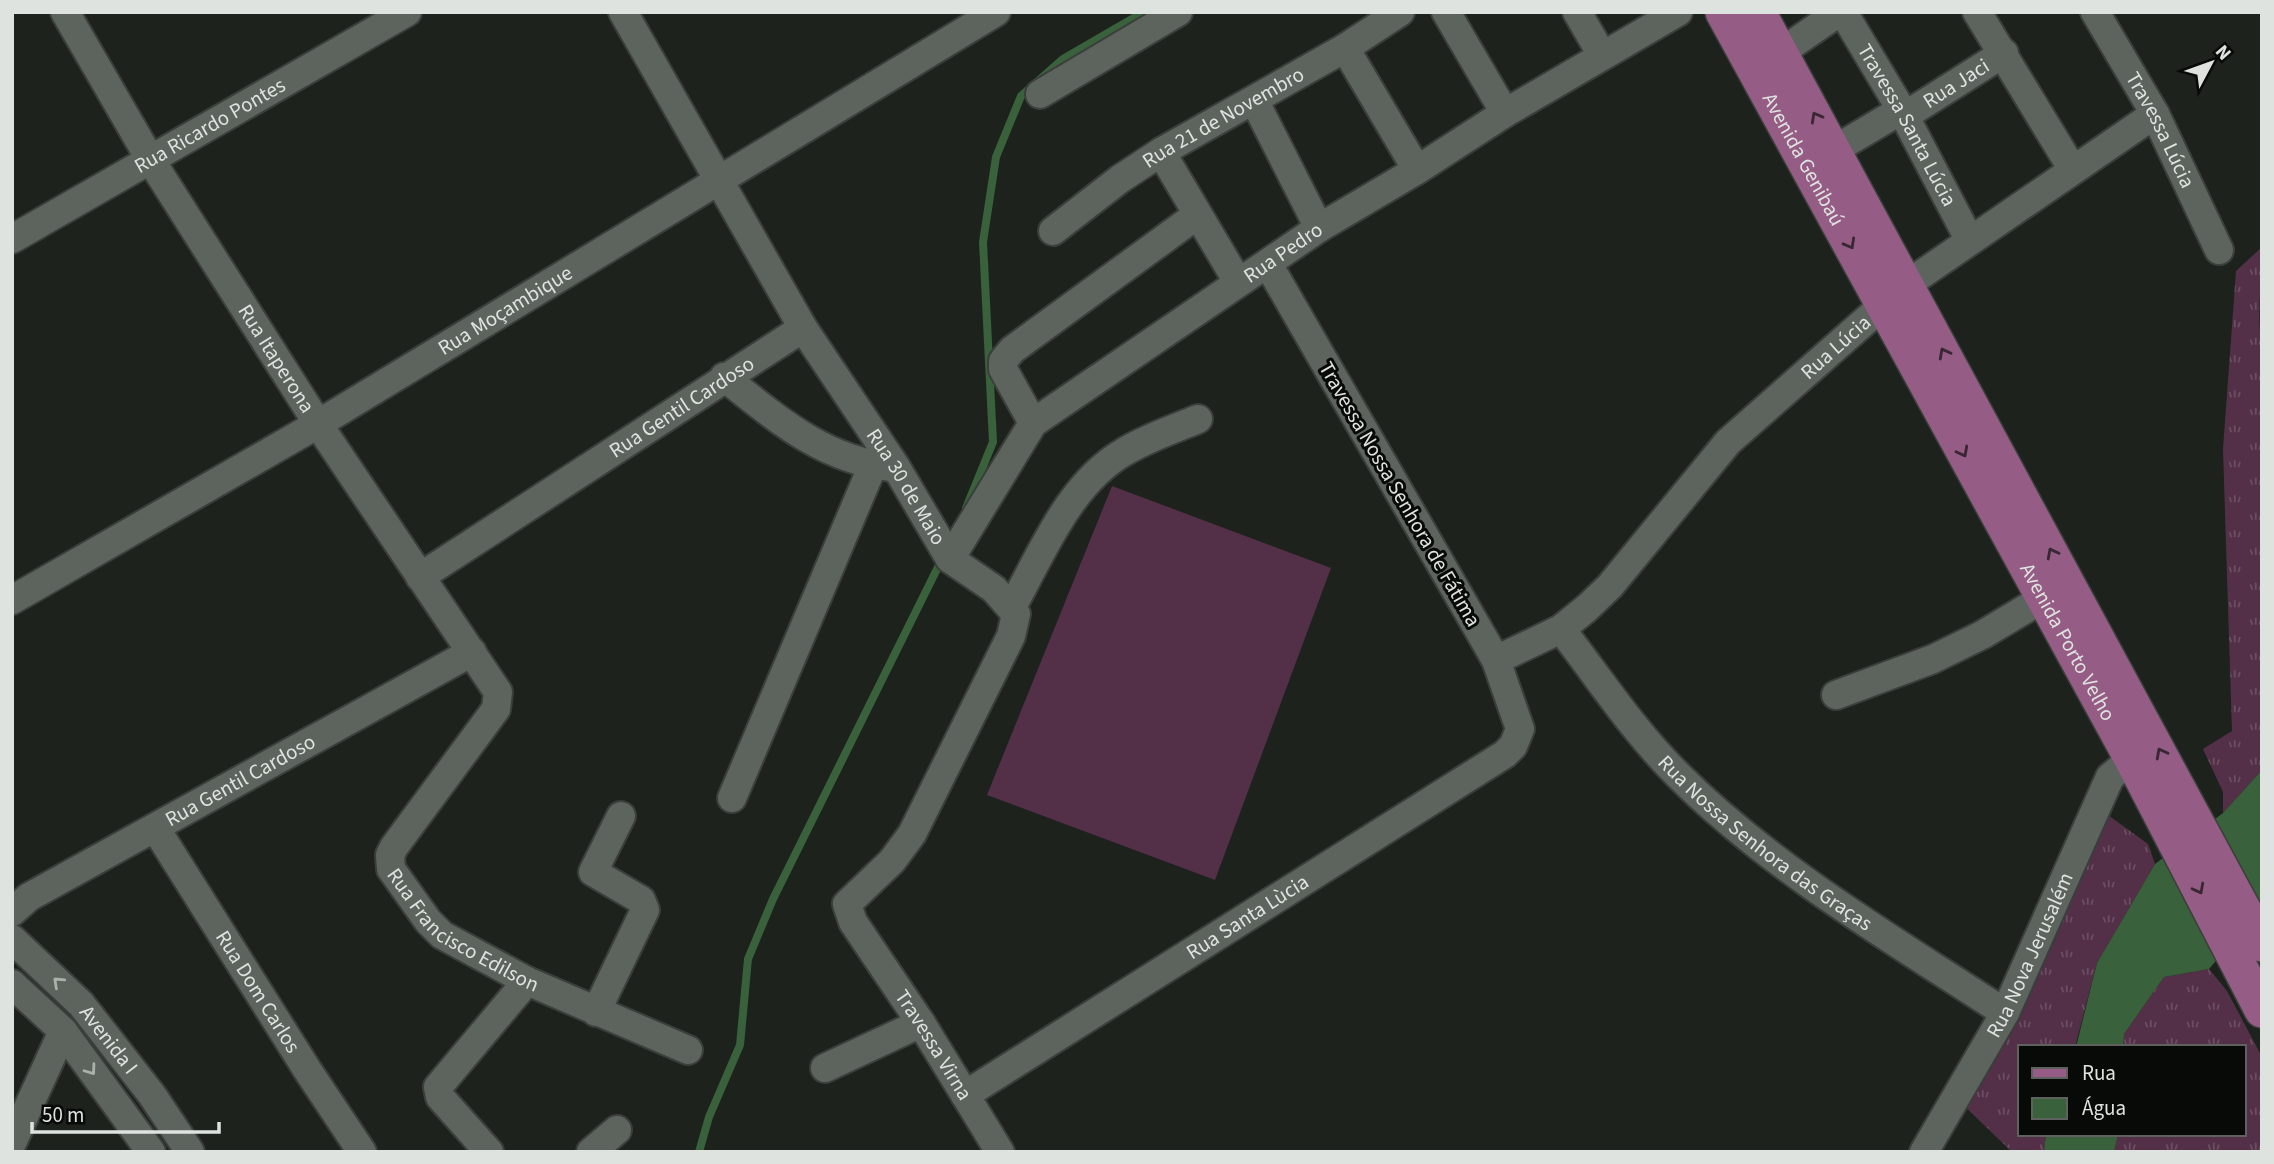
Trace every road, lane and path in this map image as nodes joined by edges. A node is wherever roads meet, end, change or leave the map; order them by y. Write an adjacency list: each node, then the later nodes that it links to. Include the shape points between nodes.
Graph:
1 (65, 12): 26 (street, Rua Itaperona)
2 (407, 12): 26 (street, Rua Ricardo Pontes)
3 (623, 12): 29 (street, Rua 30 de Maio)
4 (996, 12): 29 (street, Rua Moçambique)
5 (1178, 12): 19 (street)
6 (1400, 12): 15 (street, Rua 21 de Novembro)
7 (1446, 12): 22 (street)
8 (1577, 12): 17 (street)
9 (1678, 12): 17 (street, Rua Pedro)
10 (1723, 12): 18 (main road, Avenida Genibaú)
11 (1758, 12): 18 (main road, Avenida Genibaú)
12 (1841, 12): 18 (street); 21 (street, Travessa Santa Lúcia)
13 (1977, 12): 16 (street)
14 (2095, 12): 23 (street, Travessa Lúcia)
15 (1345, 48): 20 (street, Rua 21 de Novembro); 27 (street)
16 (2004, 53): 21 (street, Rua Jaci, via 1914,110); 28 (street)
17 (1602, 55): 22 (street, Rua Pedro)
18 (1768, 61): 24 (main road, Avenida Genibaú, one-way to 18); 38 (main road, Avenida Genibaú, one-way to 38)
19 (1040, 94)
20 (1254, 100): 25 (street, Rua 21 de Novembro); 31 (street)
21 (1902, 111): 24 (street, Rua Jaci); 34 (street, Travessa Santa Lúcia)
22 (1505, 113): 27 (street, Rua Pedro)
23 (2155, 114): 28 (street, Rua Lúcia); 35 (street, Travessa Lúcia)
24 (1834, 150): 38 (main road, Avenida Genibaú)
25 (1161, 152): 30 (street); 32 (street, Rua 21 de Novembro)
26 (150, 159): 33 (street, Rua Ricardo Pontes); 43 (street, Rua Itaperona)
27 (1417, 170): 31 (street, Rua Pedro)
28 (2073, 170): 34 (street, Rua Lúcia)
29 (721, 181): 39 (street, Rua 30 de Maio); 43 (street, Rua Moçambique)
30 (1197, 215): 37 (street); 42 (street, via 1003,361)
31 (1319, 229): 36 (street, Rua Pedro)
32 (1053, 231)
33 (12, 239)
34 (1969, 239): 38 (street, Rua Lúcia)
35 (2219, 250)
36 (1268, 264): 37 (street, Rua Pedro); 52 (street, Travessa Nossa Senhora de Fátima)
37 (1238, 282): 42 (street, Rua Pedro)
38 (1895, 295): 47 (main road, Avenida Porto Velho, one-way to 47); 50 (street, Rua Lúcia, via 1728,442 1610,586); 60 (main road, Avenida Porto Velho, one-way to 38)
39 (803, 328): 40 (street, Rua Gentil Cardoso); 44 (street, Rua 30 de Maio)
40 (724, 377): 44 (street, via 814,445); 46 (street, Rua Gentil Cardoso)
41 (1198, 419): 49 (street, via 1124,452 1097,472 1062,515)
42 (1033, 423): 45 (street, Rua Pedro)
43 (318, 424): 46 (street, Rua Itaperona); 48 (street, Rua Moçambique)
44 (885, 466): 45 (street, Rua 30 de Maio); 57 (street)
45 (950, 559): 49 (street, Rua 30 de Maio)
46 (419, 577): 51 (street, Rua Itaperona)
47 (2042, 599): 53 (street, via 1933,659); 56 (main road, Avenida Porto Velho)
48 (12, 600)
49 (1012, 607): 69 (street, Travessa Virna, via 1016,624 1011,636 912,834 892,861 846,904)
50 (1561, 629): 52 (street); 68 (street, Rua Nossa Senhora das Graças, via 1668,765 1720,815 1850,912)
51 (472, 652): 54 (street, Rua Itaperona); 59 (street, Rua Gentil Cardoso)
52 (1496, 660): 55 (street, Travessa Nossa Senhora de Fátima)
53 (1836, 695)
54 (499, 699): 64 (street, Rua Francisco Edilson, via 390,856 391,869 442,935)
55 (1520, 729): 73 (street, Rua Santa Lùcia, via 1505,754)
56 (2132, 760): 60 (main road, Avenida Porto Velho); 68 (street, Rua Nova Jerusalém, via 2110,777)
57 (732, 798)
58 (621, 816): 67 (street, via 593,872 641,900 645,910)
59 (156, 829): 61 (street, Rua Gentil Cardoso, via 29,897); 78 (street, Rua Dom Carlos)
60 (2186, 832): 63 (main road, Avenida Porto Velho); 66 (main road, Avenida Porto Velho, one-way to 66)
61 (12, 912)
62 (12, 939): 77 (street, Avenida I, one-way to 62, via 81,1004)
63 (2262, 944)
64 (527, 981): 67 (street, Rua Francisco Edilson); 79 (street, via 438,1087 440,1097)
65 (12, 984): 70 (street, Avenida I)
66 (2262, 1010)
67 (596, 1012): 71 (street, Rua Francisco Edilson)
68 (2005, 1013): 82 (street, Rua Nova Jerusalém)
69 (921, 1023): 72 (street); 73 (street, Travessa Virna)
70 (63, 1031): 75 (street); 76 (street, Avenida I, one-way to 76)
71 (688, 1049)
72 (825, 1068)
73 (965, 1096): 81 (street, Travessa Virna)
74 (617, 1130): 80 (street)
75 (12, 1143)
76 (152, 1152)
77 (190, 1152)
78 (362, 1152)
79 (489, 1152)
80 (591, 1152)
81 (1000, 1152)
82 (1924, 1152)

